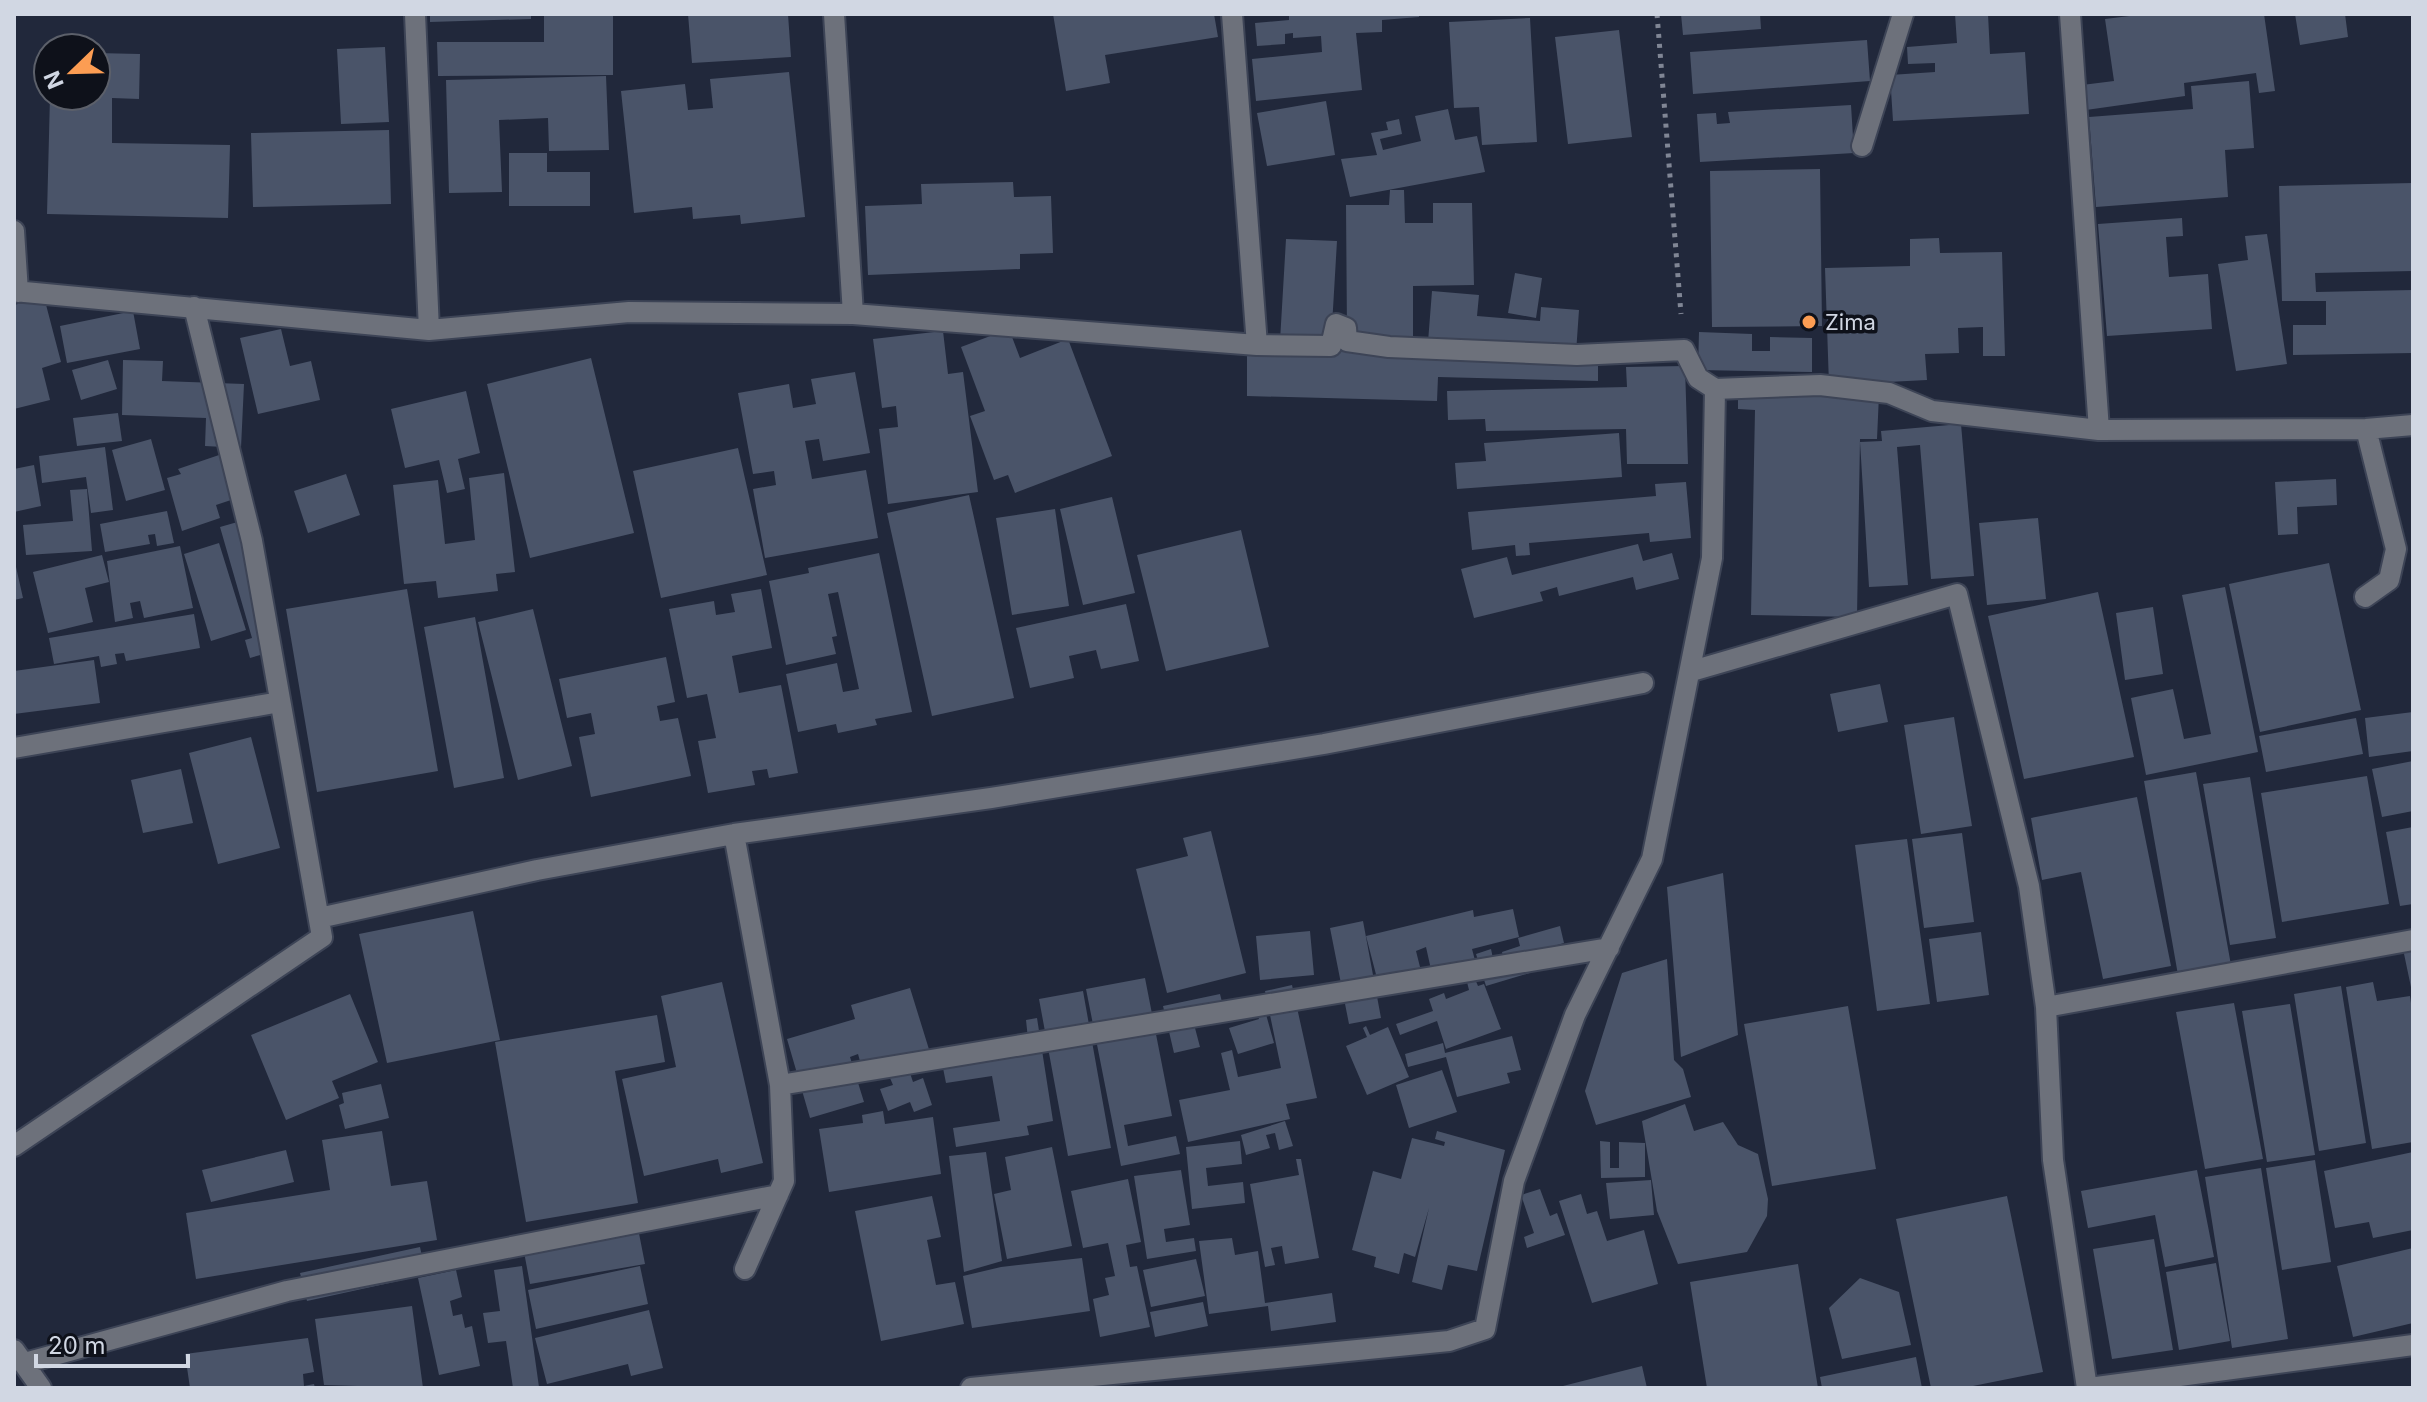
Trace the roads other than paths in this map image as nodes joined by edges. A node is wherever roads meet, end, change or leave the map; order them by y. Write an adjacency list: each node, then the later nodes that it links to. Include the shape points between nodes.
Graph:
1 (415, 14): 11 (street)
2 (834, 14): 10 (street)
3 (1232, 14): 12 (street)
4 (1903, 14): 6 (street)
5 (2070, 14): 16 (street)
6 (1862, 146)
7 (14, 231): 8 (street)
8 (16, 292): 9 (street)
9 (194, 307): 11 (street); 20 (street, via 249,526)
10 (853, 314): 11 (street, via 629,312); 12 (street)
11 (429, 330)
12 (1257, 345): 13 (street, via 1331,346 1336,324 1346,328 1347,341 1389,347 1577,355 1684,350 1698,378)
13 (1715, 389): 16 (street, via 1820,385 1889,393 1932,411); 18 (street, via 1712,558)
14 (2413, 425): 15 (street)
15 (2366, 429): 16 (street); 17 (street, via 2396,549 2389,580)
16 (2099, 430)
17 (2365, 597)
18 (1692, 671): 25 (street, via 1652,859); 26 (street, via 1957,594 2029,886)
19 (1643, 683): 22 (street, via 1324,744)
20 (280, 702): 21 (street); 23 (street)
21 (14, 748)
22 (734, 834): 23 (street); 27 (street)
23 (319, 918): 28 (street, via 322,937)
24 (2413, 940): 26 (street)
25 (1609, 948): 27 (street); 34 (street, via 1575,1015 1514,1181 1485,1329 1449,1341)
26 (2046, 1007): 35 (street, via 2053,1160)
27 (780, 1085): 29 (street, via 784,1181)
28 (14, 1146)
29 (778, 1195): 30 (street); 32 (street, via 287,1291)
30 (745, 1269)
31 (2413, 1345): 35 (street)
32 (20, 1356): 33 (street)
33 (41, 1388)
34 (971, 1388)
35 (2088, 1388)

